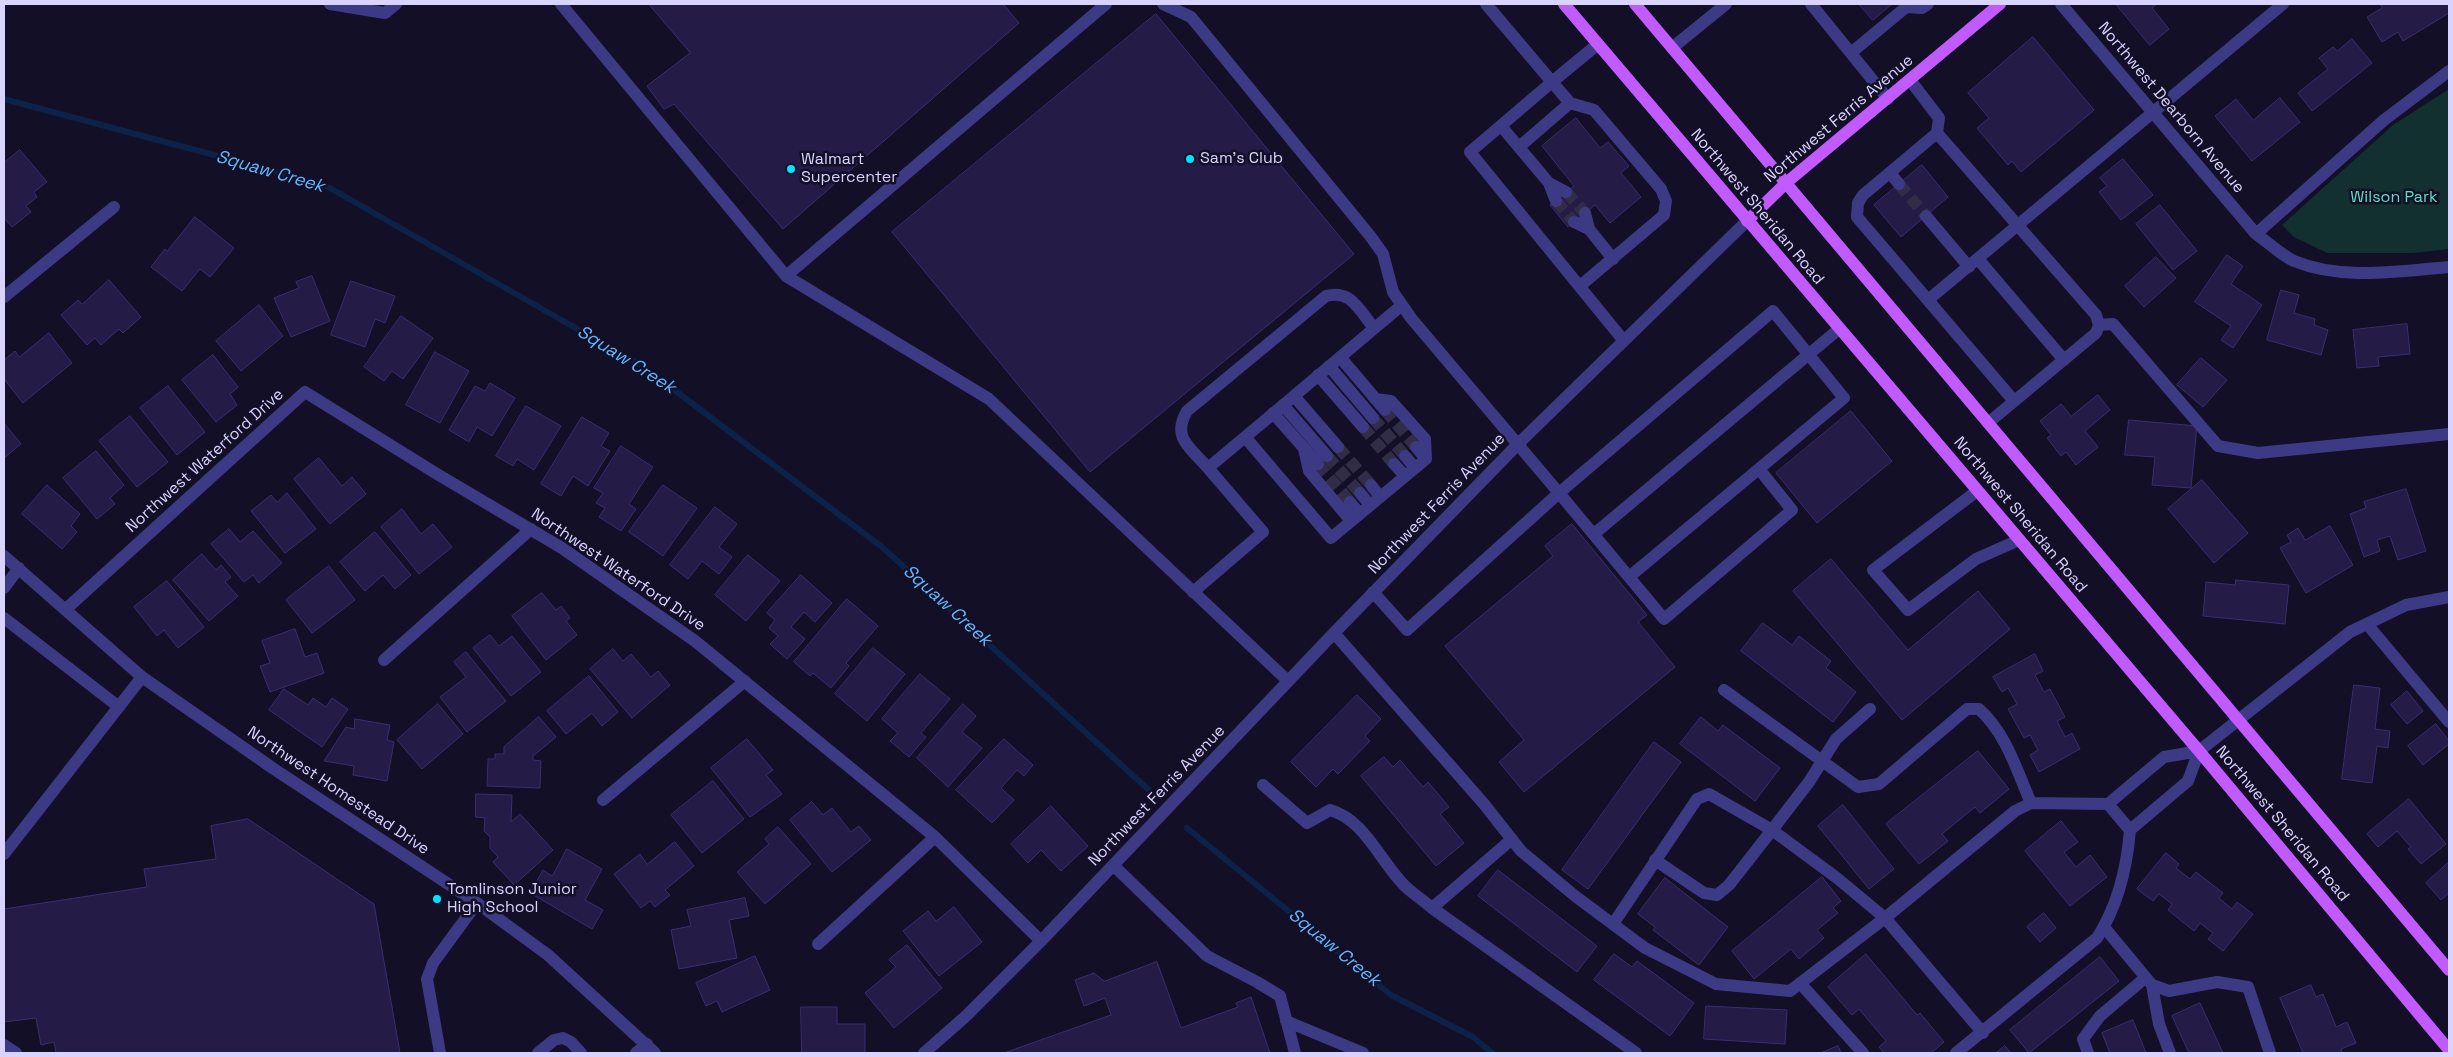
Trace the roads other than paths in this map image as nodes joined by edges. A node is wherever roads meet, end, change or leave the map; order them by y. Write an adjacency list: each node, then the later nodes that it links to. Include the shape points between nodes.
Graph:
1 (330, 4): 2 (street, via 385,13)
2 (396, 4)
3 (561, 4): 43 (street)
4 (1106, 4): 43 (street)
5 (1163, 4): 47 (street, via 1191,17 1371,237 1383,254 1393,292)
6 (1486, 4): 21 (street)
7 (1564, 4): 16 (main road, Northwest Sheridan Road)
8 (1635, 4): 17 (main road, Northwest Sheridan Road)
9 (1726, 4): 17 (street)
10 (1811, 4): 18 (street)
11 (1928, 4): 15 (street, via 1922,8)
12 (2000, 4): 20 (main road, Northwest Ferris Avenue)
13 (2061, 4): 24 (street, Northwest Dearborn Avenue)
14 (2284, 4): 24 (street)
15 (1908, 5): 18 (street)
16 (1598, 44): 21 (street); 35 (main road, Northwest Sheridan Road)
17 (1672, 48): 29 (main road, Northwest Sheridan Road)
18 (1852, 52): 22 (street)
19 (2449, 71): 39 (street, via 2384,120)
20 (1910, 80): 22 (main road, Northwest Ferris Avenue); 26 (street, via 1940,118)
21 (1552, 82): 23 (street); 25 (street)
22 (1888, 99): 29 (main road, Northwest Ferris Avenue)
23 (1570, 103): 27 (street); 40 (street, via 1594,110 1661,189 1666,201 1664,215)
24 (2154, 113): 37 (street); 39 (street, Northwest Dearborn Avenue)
25 (1501, 126): 27 (street); 44 (street, via 1470,152)
26 (1938, 133): 28 (street); 37 (street)
27 (1519, 146): 31 (street)
28 (1890, 173): 30 (street); 46 (street, via 1863,195 1858,202 1857,217)
29 (1786, 183): 35 (main road, Northwest Ferris Avenue); 63 (main road, Northwest Sheridan Road)
30 (1899, 184)
31 (1561, 196)
32 (114, 207): 45 (street)
33 (1585, 213): 38 (street)
34 (1926, 216): 41 (street)
35 (1747, 220): 50 (main road, Northwest Sheridan Road); 51 (street, Northwest Ferris Avenue)
36 (1574, 222): 38 (street)
37 (2018, 226): 41 (street); 48 (street, via 2096,316)
38 (1589, 229): 40 (street)
39 (2256, 234): 42 (street, Northwest Dearborn Avenue, via 2292,260 2328,272)
40 (1613, 259): 44 (street)
41 (1974, 263): 46 (street); 54 (street)
42 (2449, 267)
43 (786, 276): 91 (street, via 988,399)
44 (1580, 286): 51 (street)
45 (4, 297)
46 (1928, 300): 59 (street)
47 (1402, 305): 49 (street); 67 (street)
48 (2099, 326): 54 (street, via 2096,333); 65 (street, via 2113,324 2218,446 2258,453)
49 (1374, 328): 53 (street); 74 (street, via 1346,295 1326,296 1187,411 1180,423 1180,436)
50 (1840, 329): 52 (street); 79 (main road, Northwest Sheridan Road)
51 (1624, 340): 67 (street, Northwest Ferris Avenue)
52 (1808, 354): 76 (street, via 1844,398); 80 (street, via 1772,311); 85 (street)
53 (1340, 357): 55 (street); 58 (street)
54 (2064, 360): 59 (street)
55 (1329, 366): 56 (street); 62 (street)
56 (1318, 375): 57 (street); 64 (street)
57 (1294, 396): 60 (street); 68 (street)
58 (1375, 399): 61 (street); 72 (street, via 1391,401 1424,439)
59 (2014, 401): 63 (street)
60 (1278, 409): 66 (street); 70 (street); 70 (street, via 1322,460)
61 (1385, 410)
62 (1374, 418)
63 (1988, 423): 105 (main road, Northwest Sheridan Road)
64 (1363, 427)
65 (2449, 434)
66 (1245, 437): 74 (street); 83 (street, via 1330,538)
67 (1519, 443): 80 (street); 92 (street, Northwest Ferris Avenue)
68 (1338, 447)
69 (1416, 447): 72 (street)
70 (1304, 448): 83 (street, via 1309,472)
71 (1405, 456): 75 (street)
72 (1426, 459): 75 (street)
73 (1394, 464): 77 (street)
74 (1208, 468): 91 (street, via 1263,532)
75 (1415, 468): 77 (street)
76 (1759, 469): 89 (street); 89 (street, via 1792,510 1664,619)
77 (1405, 476): 81 (street)
78 (1370, 485): 81 (street)
79 (1977, 491): 86 (main road, Northwest Sheridan Road); 86 (street, via 1873,570 1908,610 1976,560)
80 (1559, 493): 85 (street); 92 (street, via 1407,630)
81 (1380, 497): 82 (street)
82 (1370, 505): 83 (street); 83 (street, via 1355,498)
83 (1355, 518)
84 (531, 529): 94 (street, Northwest Waterford Drive, via 305,392); 98 (street); 100 (street, Northwest Waterford Drive, via 679,630)
85 (1594, 534): 89 (street)
86 (2019, 540): 107 (main road, Northwest Sheridan Road)
87 (4, 556): 88 (street, Northwest Homestead Drive)
88 (19, 568): 90 (street); 94 (street, Northwest Homestead Drive)
89 (1629, 577)
90 (4, 588)
91 (1193, 592): 101 (street)
92 (1374, 592): 97 (street, Northwest Ferris Avenue)
93 (2449, 597): 96 (street, via 2406,605)
94 (66, 609): 99 (street, Northwest Homestead Drive)
95 (4, 618): 103 (street)
96 (2367, 624): 105 (street, via 2350,632); 106 (street)
97 (1334, 633): 101 (street, Northwest Ferris Avenue); 116 (street)
98 (384, 660)
99 (142, 677): 103 (street); 120 (street, Northwest Homestead Drive)
100 (745, 681): 110 (street); 115 (street, Northwest Waterford Drive)
101 (1288, 681): 119 (street, Northwest Ferris Avenue)
102 (1724, 690): 108 (street)
103 (119, 707): 117 (street)
104 (1870, 709): 108 (street, via 1836,739)
105 (2239, 720): 107 (street); 127 (main road, Northwest Sheridan Road)
106 (2449, 722)
107 (2199, 751): 112 (street, via 2164,757); 114 (street, via 2188,780); 134 (main road, Northwest Sheridan Road)
108 (1822, 761): 111 (street, via 1858,787 1879,784 1966,709 1979,709 1992,720 2003,739); 113 (street)
109 (1263, 786): 121 (street, via 1307,823 1330,810 1343,814 1407,888)
110 (603, 800)
111 (2032, 803): 112 (street); 122 (street, via 2015,811)
112 (2108, 804): 114 (street)
113 (1772, 830): 118 (street, via 1729,885 1717,894 1704,893); 118 (street, via 1709,794 1697,799); 122 (street)
114 (2130, 830): 124 (street, via 2120,887)
115 (935, 837): 125 (street, Northwest Waterford Drive); 126 (street)
116 (1512, 839): 121 (street); 123 (street, via 1521,851)
117 (4, 854)
118 (1655, 860): 123 (street)
119 (1113, 865): 125 (street, Northwest Ferris Avenue); 130 (street, via 1207,956 1280,996)
120 (477, 903): 133 (street, Northwest Homestead Drive, via 548,955); 136 (street, via 434,963 427,979)
121 (1432, 908): 143 (street)
122 (1885, 918): 129 (street); 131 (street)
123 (1612, 924): 129 (street, via 1645,948 1716,984 1790,992)
124 (2104, 927): 128 (street); 131 (street, via 2097,938)
125 (1041, 941): 140 (street, Northwest Ferris Avenue)
126 (818, 944)
127 (2449, 970)
128 (2148, 981): 146 (street, via 2100,1016 2083,1039); 147 (street); 148 (street, via 2168,991 2218,982 2248,987)
129 (1800, 983): 144 (street)
130 (1286, 1020): 141 (street); 142 (street)
131 (1983, 1033): 145 (street)
132 (4, 1045): 135 (street)
133 (651, 1049): 139 (street)
134 (2449, 1050)
135 (16, 1053)
136 (440, 1053)
137 (538, 1053): 138 (street, via 554,1040 563,1038 572,1042)
138 (581, 1053)
139 (636, 1053)
140 (924, 1053)
141 (1295, 1053)
142 (1362, 1053)
143 (1636, 1053)
144 (1863, 1053)
145 (1956, 1053)
146 (2088, 1053)
147 (2170, 1053)
148 (2270, 1053)

